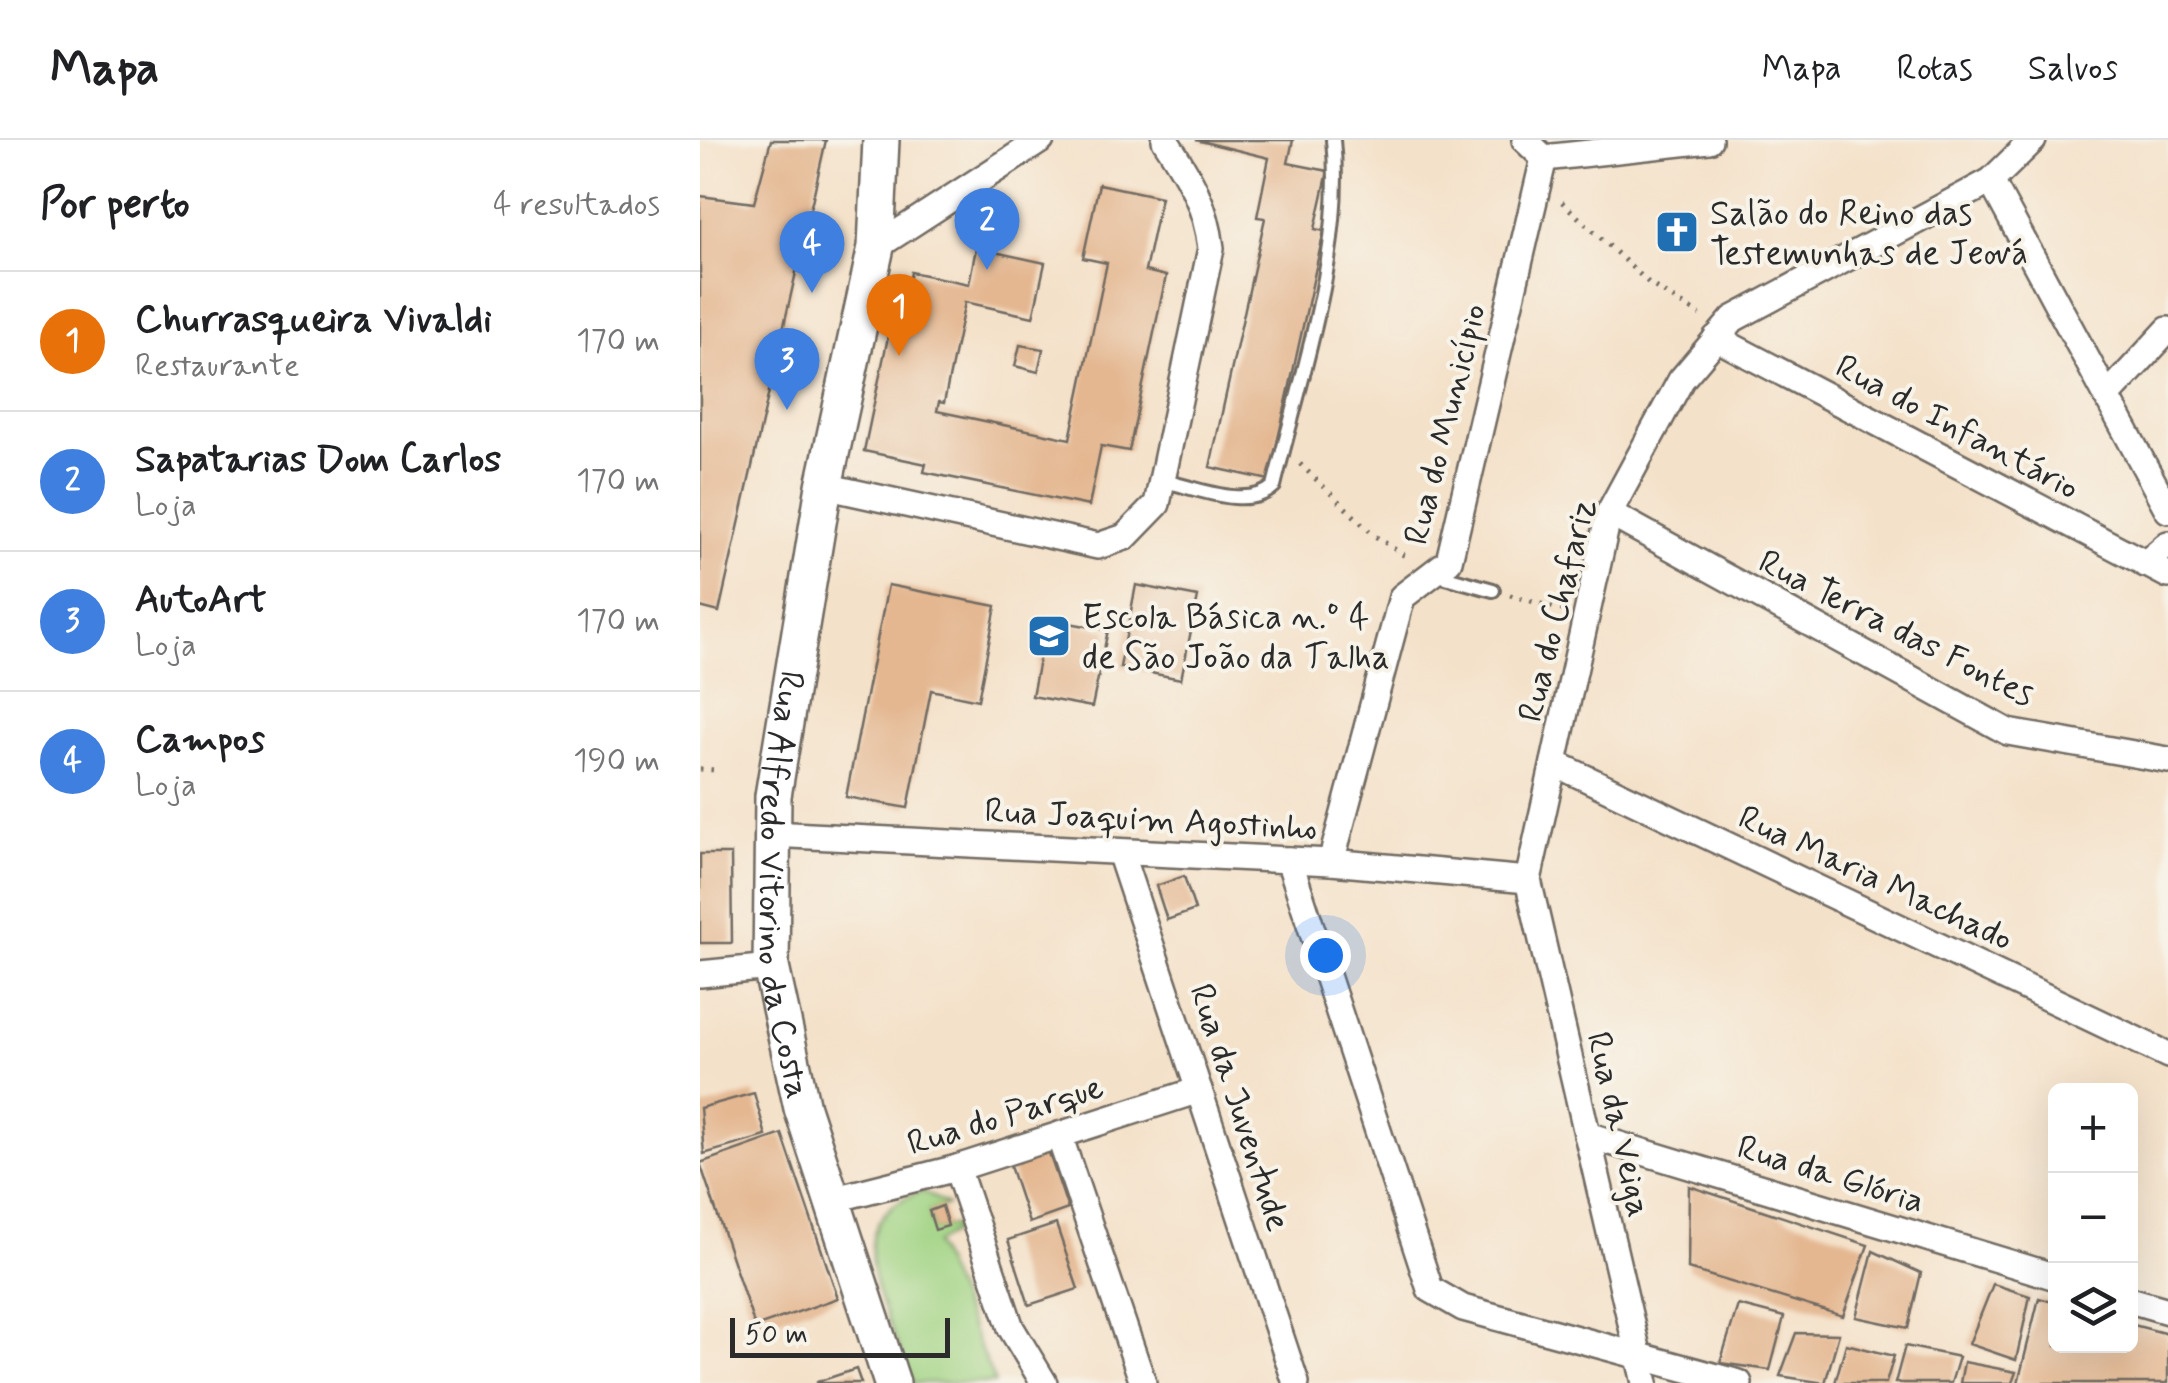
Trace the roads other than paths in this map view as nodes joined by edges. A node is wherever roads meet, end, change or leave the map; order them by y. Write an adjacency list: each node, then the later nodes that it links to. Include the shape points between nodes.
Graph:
1 (881, 140): 10 (street, Rua Alfredo Vitorino da Costa)
2 (1041, 140): 10 (street)
3 (1165, 140): 14 (street, via 1195,185 1211,248)
4 (1333, 140): 14 (lane, via 1328,256 1274,486 1263,497 1245,499)
5 (1526, 140): 8 (street)
6 (1710, 140): 8 (street)
7 (2033, 140): 9 (street, Rua do Chafariz)
8 (1543, 169): 20 (street, Rua do Município, via 1449,561)
9 (1992, 180): 12 (street, Rua do Chafariz, via 1733,318); 13 (street)
10 (876, 248): 15 (street, Rua Alfredo Vitorino da Costa)
11 (2168, 330): 13 (street)
12 (1719, 334): 17 (street, Rua do Chafariz, via 1681,380); 19 (street, Rua do Infantário)
13 (2107, 396): 16 (street)
14 (1164, 481): 15 (street, via 1158,504 1125,537 1098,546)
15 (824, 486): 24 (street, Rua Alfredo Vitorino da Costa)
16 (2168, 510)
17 (1609, 513): 22 (street, Rua Terra das Fontes, via 2008,732); 23 (street, Rua do Chafariz)
18 (2168, 544): 19 (street)
19 (2156, 570)
20 (1433, 574): 21 (lane); 27 (street, Rua do Município, via 1402,597)
21 (1493, 590)
22 (2168, 760)
23 (1554, 763): 28 (street, Rua do Chafariz); 31 (street, Rua Maria Machado)
24 (770, 834): 25 (street, Rua Joaquim Agostinho); 29 (street, Rua Alfredo Vitorino da Costa)
25 (1120, 852): 26 (street, Rua Joaquim Agostinho); 32 (street, Rua da Juventude)
26 (1289, 860): 27 (street, Rua Joaquim Agostinho); 40 (street, via 1430,1289 1464,1308)
27 (1330, 862): 28 (street, Rua Joaquim Agostinho)
28 (1528, 880): 34 (street, Rua da Veiga)
29 (771, 967): 30 (street); 36 (street, Rua Alfredo Vitorino da Costa, via 802,1108)
30 (700, 974)
31 (2168, 1055)
32 (1199, 1090): 33 (street, Rua do Parque); 44 (street, Rua da Juventude)
33 (1059, 1134): 35 (street, Rua do Parque); 43 (street)
34 (1587, 1135): 37 (street, Rua da Glória); 40 (street, Rua da Veiga)
35 (957, 1168): 36 (street, Rua do Parque); 42 (street, via 1011,1328)
36 (831, 1200): 41 (street, Rua Alfredo Vitorino da Costa)
37 (2048, 1275)
38 (2138, 1302): 39 (street)
39 (2168, 1311)
40 (1638, 1355): 45 (street, Rua da Veiga); 46 (street)
41 (892, 1383)
42 (1044, 1383)
43 (1143, 1383)
44 (1296, 1383)
45 (1644, 1383)
46 (1739, 1383)

